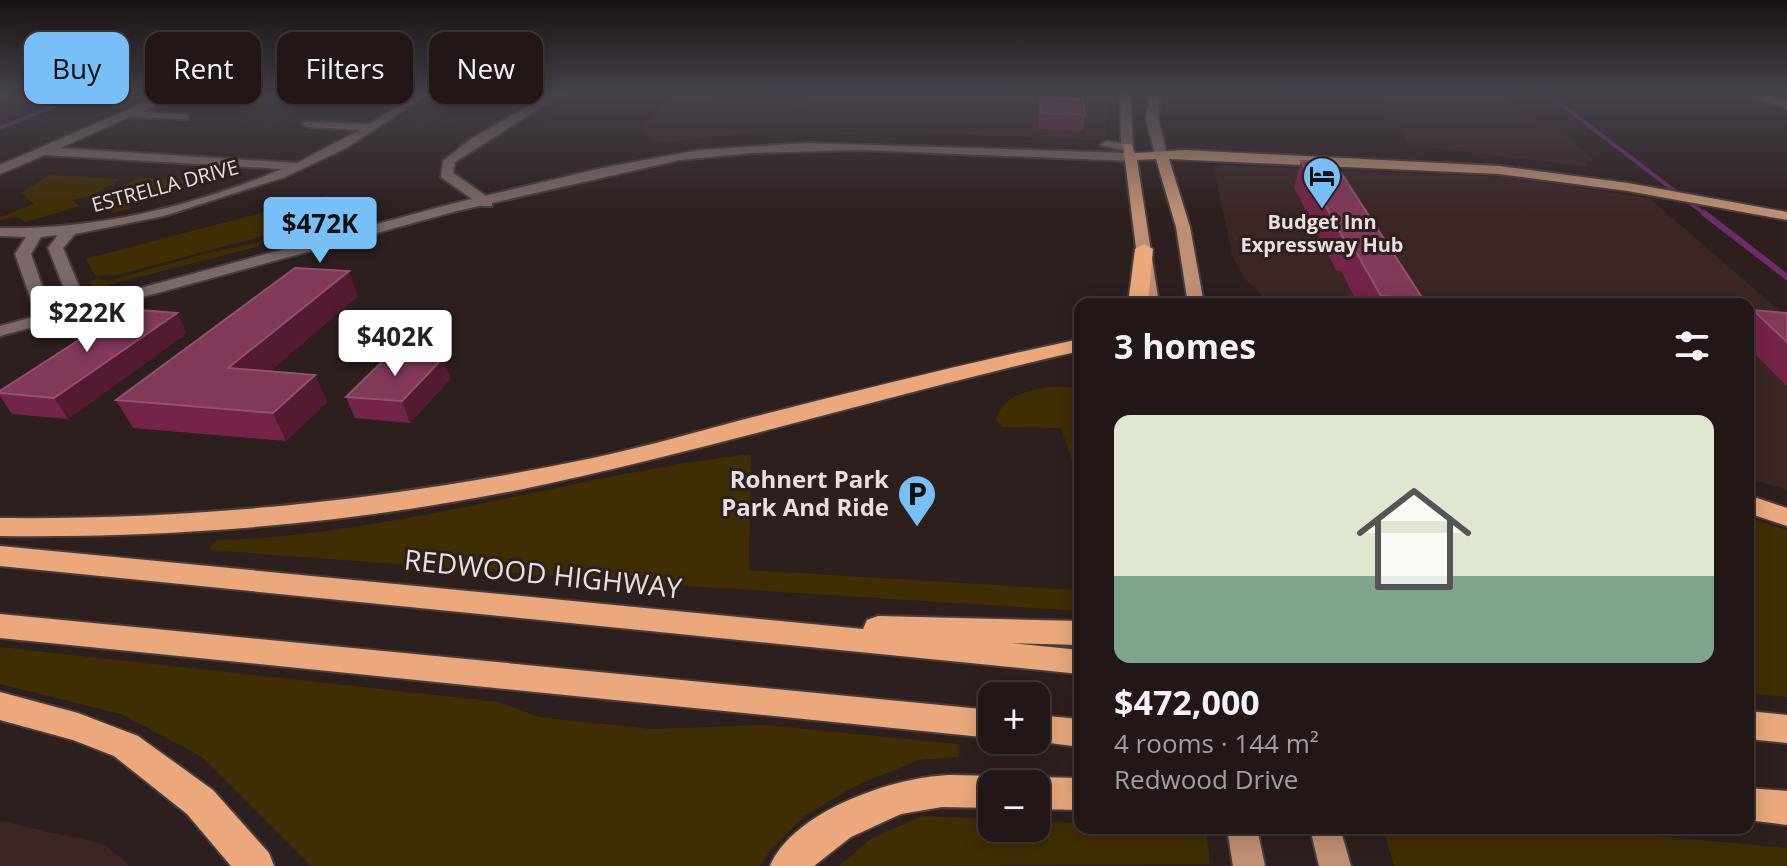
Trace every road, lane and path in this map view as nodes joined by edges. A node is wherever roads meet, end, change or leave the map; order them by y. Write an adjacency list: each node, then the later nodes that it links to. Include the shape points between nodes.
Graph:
1 (85, 132): 6 (main road)
2 (360, 132): 9 (main road, ESTRELLA DRIVE)
3 (492, 132): 11 (main road, via 449,161 446,174)
4 (1128, 132): 7 (main road)
5 (1155, 132): 8 (main road)
6 (42, 151): 9 (main road); 10 (main road)
7 (1129, 152): 8 (main road); 11 (main road, via 877,136 754,139 650,151); 12 (main road, via 867,145 702,153 637,164); 18 (main road)
8 (1161, 154): 14 (main road, via 1539,174); 21 (main road, via 1183,227)
9 (300, 166): 15 (main road, ESTRELLA DRIVE, via 209,198)
10 (0, 170)
11 (474, 195): 12 (main road); 13 (main road)
12 (487, 203): 13 (main road)
13 (456, 207): 22 (main road)
14 (1787, 216)
15 (70, 231): 17 (main road, ESTRELLA DRIVE); 22 (main road, via 55,248)
16 (0, 232): 17 (main road, ESTRELLA DRIVE)
17 (35, 235): 23 (main road, via 23,254)
18 (1144, 249): 19 (highway); 20 (main road)
19 (1139, 298)
20 (1150, 298)
21 (1195, 298)
22 (80, 308): 23 (main road)
23 (45, 318): 24 (main road)
24 (0, 331)
25 (1074, 346): 28 (highway, via 938,376 596,466 434,498 159,527)
26 (1754, 506): 27 (highway)
27 (1787, 517)
28 (0, 527)
29 (0, 556): 30 (highway, REDWOOD HIGHWAY)
30 (689, 624): 32 (highway); 33 (highway, REDWOOD HIGHWAY)
31 (0, 626): 35 (highway)
32 (1074, 633)
33 (1074, 661)
34 (0, 706): 49 (highway, via 126,746 200,802)
35 (978, 723)
36 (1754, 726): 37 (highway)
37 (1787, 729)
38 (1050, 730): 39 (highway)
39 (1074, 732)
40 (978, 792): 50 (highway, via 942,791 888,801 842,823)
41 (1050, 793): 42 (highway)
42 (1074, 794)
43 (1754, 805): 44 (highway)
44 (1787, 808)
45 (1754, 813): 46 (highway)
46 (1787, 815)
47 (1243, 834): 51 (main road)
48 (1327, 834): 52 (main road)
49 (255, 866)
50 (789, 866)
51 (1249, 866)
52 (1335, 866)

